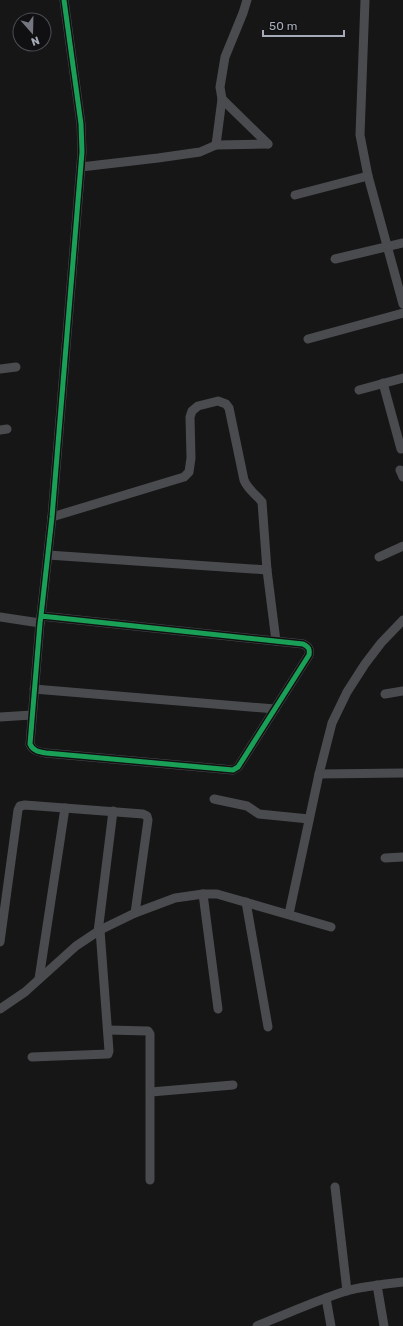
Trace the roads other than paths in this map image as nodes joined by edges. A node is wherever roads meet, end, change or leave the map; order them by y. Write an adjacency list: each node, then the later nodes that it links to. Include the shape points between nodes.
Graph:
1 (64, 0): 6 (street, via 81,124)
2 (247, 0): 4 (street, via 225,57 220,87)
3 (365, 0): 7 (street, via 360,135)
4 (222, 99): 5 (street); 5 (street, via 268,144)
5 (216, 145): 6 (street, via 200,152)
6 (81, 167): 21 (street)
7 (368, 176): 8 (street); 10 (street)
8 (295, 196)
9 (403, 243): 10 (street)
10 (387, 246): 11 (street); 12 (street)
11 (335, 259)
12 (403, 304)
13 (403, 314): 14 (street)
14 (308, 339)
15 (16, 367): 16 (street)
16 (0, 369)
17 (403, 378): 18 (street)
18 (383, 383): 19 (street); 20 (street)
19 (359, 390)
20 (402, 450)
21 (52, 517): 23 (street); 25 (street, via 187,475 191,458 192,411 198,406 218,401 229,408 246,486 262,502)
22 (403, 546): 24 (street)
23 (48, 555): 25 (street); 27 (street)
24 (379, 557)
25 (267, 570): 29 (street)
26 (0, 617): 27 (street)
27 (40, 620): 29 (street); 30 (street)
28 (403, 620): 37 (street, via 381,643 347,692 332,723)
29 (276, 641): 33 (street, via 303,644 310,650)
30 (34, 689): 33 (street); 34 (street)
31 (403, 690): 32 (street)
32 (385, 694)
33 (275, 709): 34 (street, via 238,767 233,770 35,751 30,744)
34 (32, 715): 35 (street)
35 (0, 717)
36 (403, 773): 37 (street)
37 (319, 774): 41 (street)
38 (214, 799): 41 (street, via 247,806 259,814)
39 (65, 808): 40 (street); 50 (street, via 25,805 20,806 18,810); 51 (street)
40 (113, 811): 46 (street, via 144,814 148,820); 49 (street)
41 (309, 819): 47 (street)
42 (403, 857): 43 (street)
43 (385, 858)
44 (203, 894): 45 (street, via 217,894); 46 (street, via 175,898); 53 (street)
45 (246, 902): 47 (street); 54 (street)
46 (135, 913): 49 (street)
47 (289, 914): 48 (street)
48 (331, 927)
49 (99, 931): 51 (street, via 76,946); 55 (street)
50 (0, 942)
51 (39, 979): 52 (street)
52 (0, 1009)
53 (218, 1009)
54 (268, 1027)
55 (108, 1030): 56 (street, via 108,1054); 58 (street, via 148,1031 151,1038)
56 (32, 1056)
57 (233, 1085): 58 (street)
58 (151, 1092): 59 (street)
59 (150, 1180)
60 (335, 1187): 63 (street)
61 (403, 1282): 62 (street)
62 (377, 1285): 63 (street); 67 (street)
63 (347, 1291): 64 (street)
64 (326, 1298): 65 (street); 66 (street)
65 (257, 1326)
66 (331, 1326)
67 (384, 1326)

